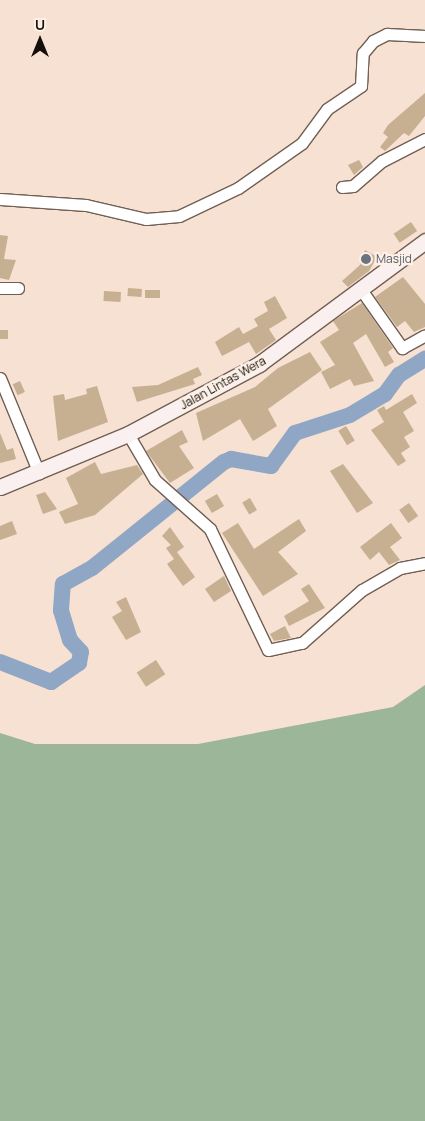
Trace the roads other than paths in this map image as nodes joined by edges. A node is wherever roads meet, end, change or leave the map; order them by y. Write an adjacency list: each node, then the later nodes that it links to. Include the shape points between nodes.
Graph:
1 (425, 36): 4 (street, via 387,34 373,41 363,54 360,86 327,109 302,143 238,188 179,216 146,219 86,206)
2 (425, 139): 3 (street, via 382,161 354,186)
3 (342, 187)
4 (0, 199)
5 (425, 241): 8 (main road, Jalan Lintas Wera)
6 (0, 288): 7 (street)
7 (18, 288)
8 (362, 291): 9 (street, via 402,348); 11 (main road, Jalan Lintas Wera, via 259,364)
9 (425, 335)
10 (0, 378): 12 (street)
11 (128, 434): 12 (main road, Jalan Lintas Wera); 14 (street, via 148,470 179,503 200,518 218,540 265,644 274,652 320,632 362,590 388,574)
12 (39, 473): 13 (main road, Jalan Lintas Wera)
13 (0, 487)
14 (425, 563)

